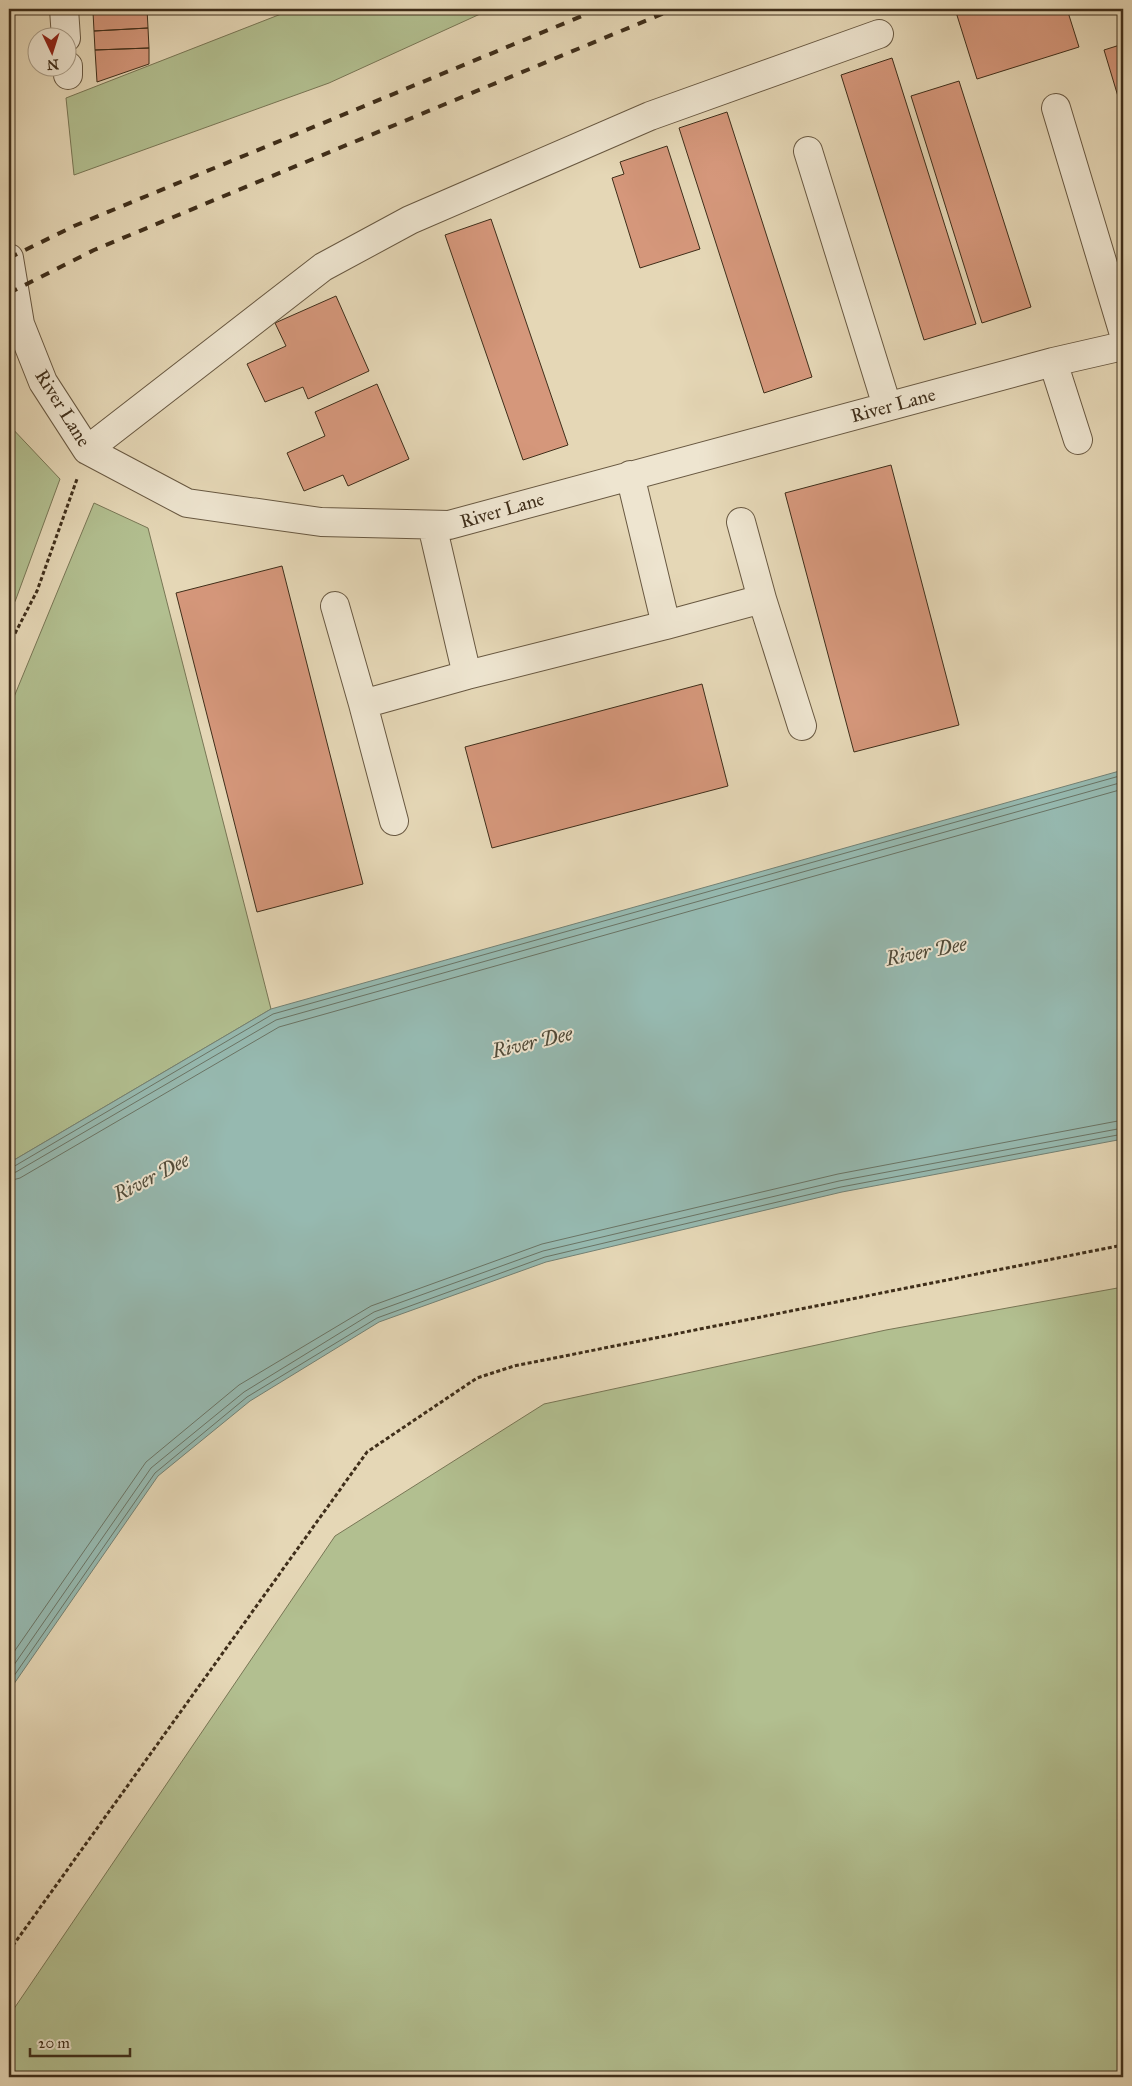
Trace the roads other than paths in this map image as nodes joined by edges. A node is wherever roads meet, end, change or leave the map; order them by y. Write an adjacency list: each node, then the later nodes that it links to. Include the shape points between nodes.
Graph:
1 (64, 9): 2 (street)
2 (65, 28)
3 (879, 34): 12 (street, via 650,116 410,220 323,267)
4 (1056, 108): 7 (street)
5 (808, 151): 10 (street)
6 (9, 258): 12 (street, River Lane, via 20,324 43,382)
7 (1123, 331)
8 (1123, 346): 9 (street, River Lane)
9 (1053, 362): 10 (street, River Lane); 11 (street)
10 (887, 406): 13 (street, River Lane)
11 (1078, 440)
12 (87, 450): 15 (street, River Lane, via 187,504 321,522)
13 (630, 475): 15 (street, River Lane, via 449,525); 18 (street)
14 (741, 522): 16 (street)
15 (432, 525): 19 (street)
16 (762, 599): 18 (street); 21 (street)
17 (335, 606): 20 (street)
18 (666, 625): 19 (street)
19 (467, 675): 20 (street)
20 (363, 704): 22 (street)
21 (802, 726)
22 (394, 821)

